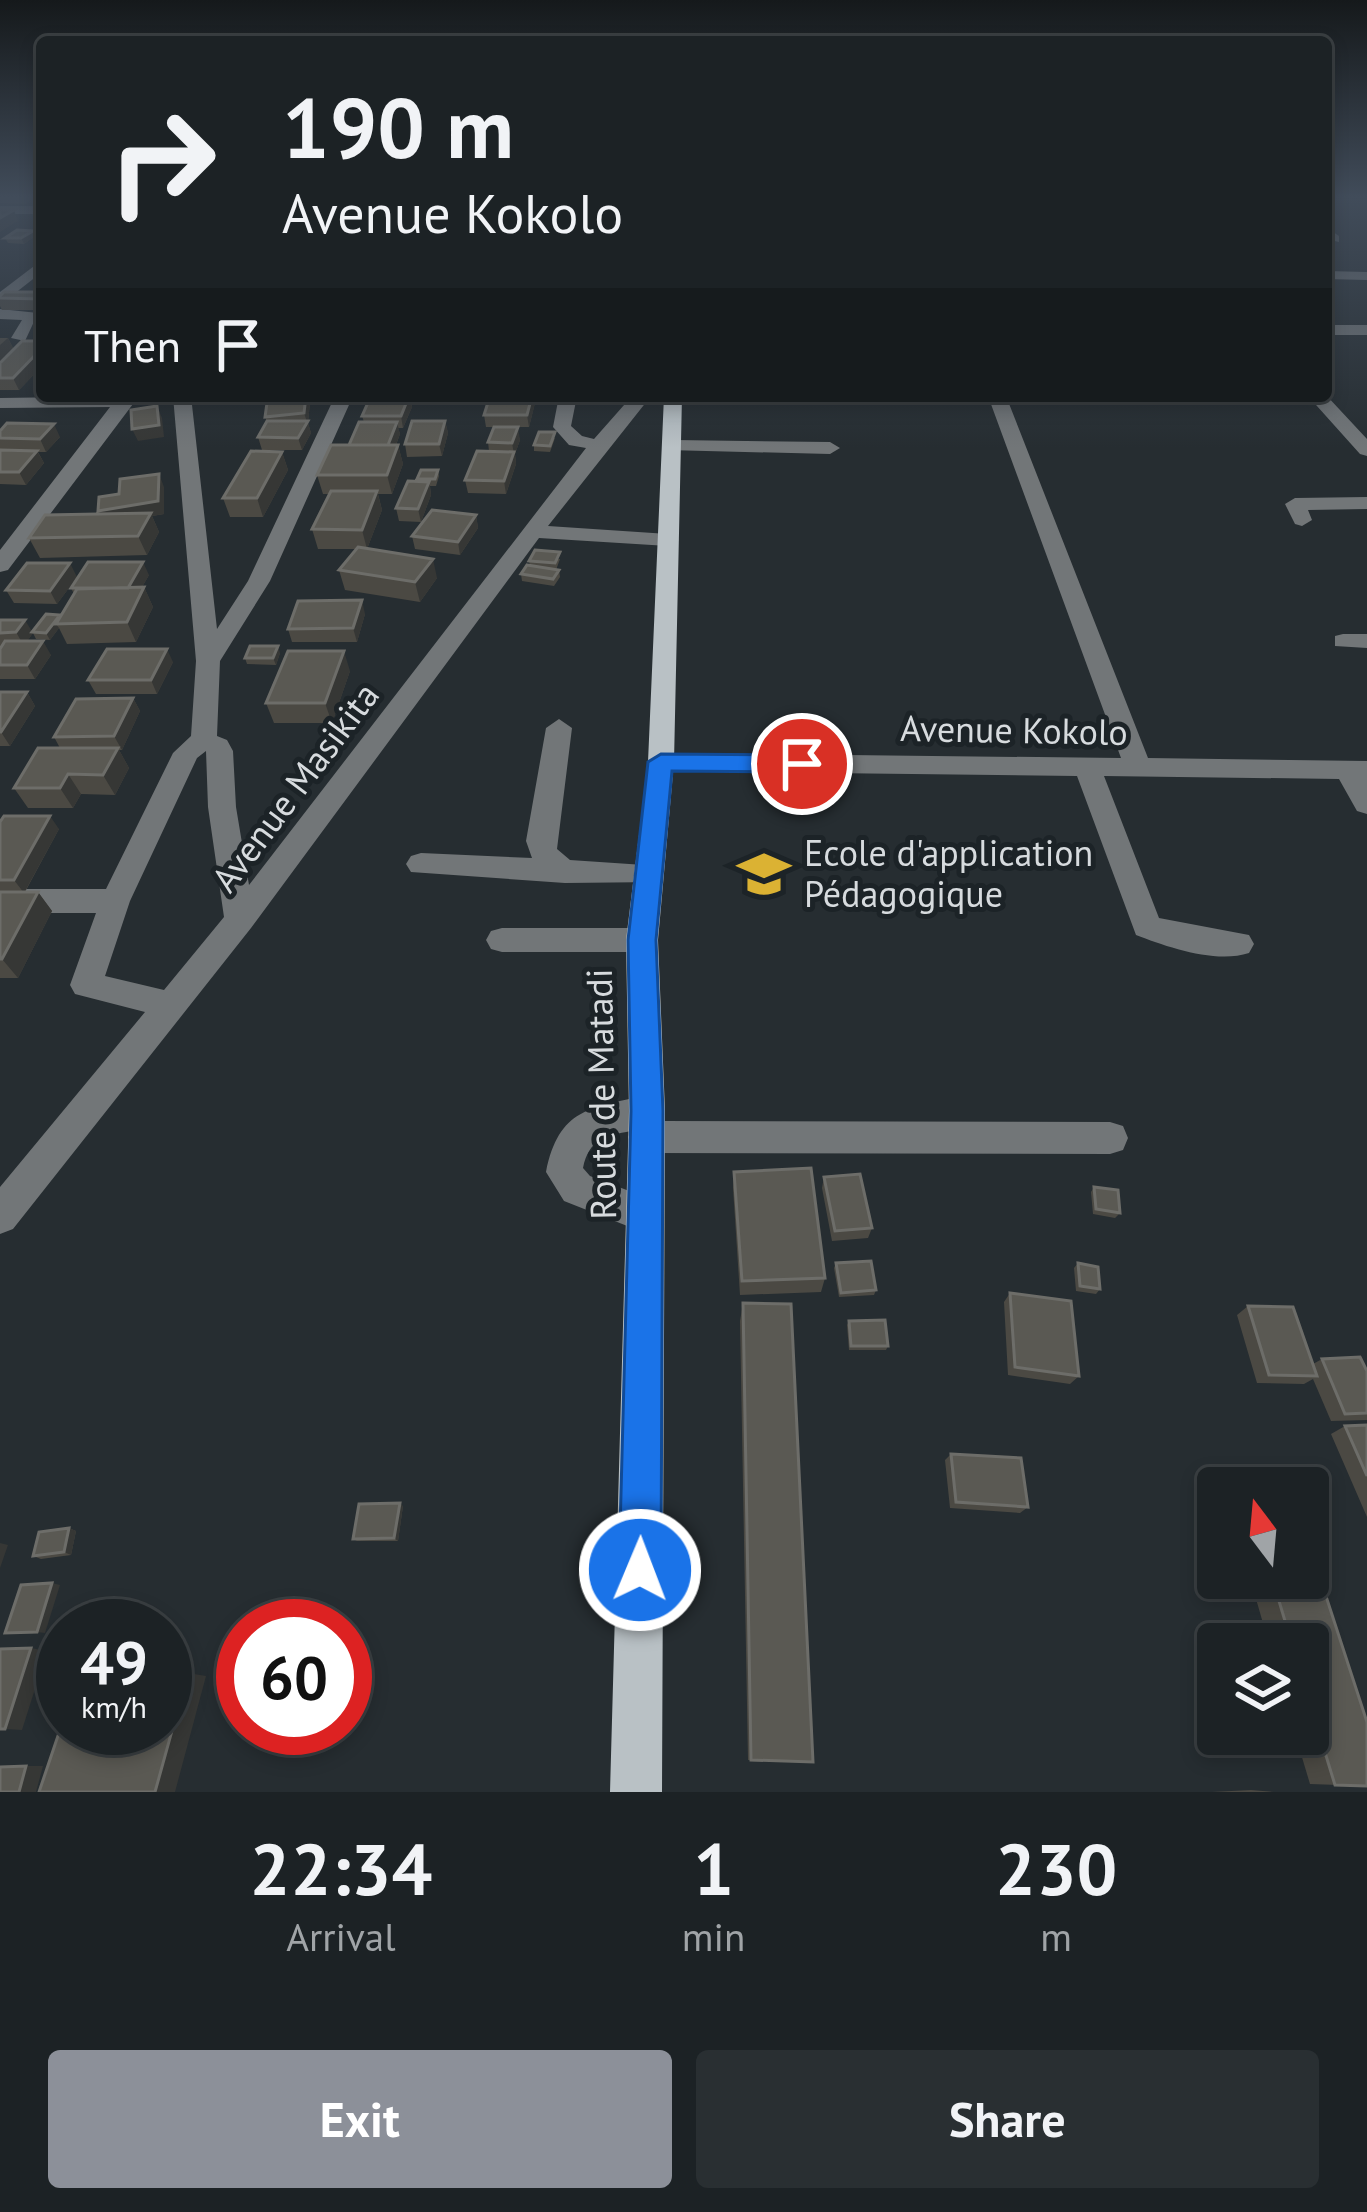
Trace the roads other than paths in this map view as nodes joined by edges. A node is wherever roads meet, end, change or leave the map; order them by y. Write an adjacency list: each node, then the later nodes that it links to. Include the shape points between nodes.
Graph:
1 (0, 314): 4 (street, via 32,316)
2 (1332, 328): 3 (street)
3 (1367, 330)
4 (19, 338)
5 (42, 402): 14 (street)
6 (123, 402): 22 (street)
7 (183, 402): 26 (street)
8 (341, 402): 26 (street, via 260,581)
9 (567, 402): 15 (street, via 562,428)
10 (637, 402): 15 (street, Avenue Masikita)
11 (673, 402): 16 (main road, Route de Matadi)
12 (999, 402): 31 (street)
13 (1323, 402): 18 (street)
14 (0, 404)
15 (598, 445): 23 (street, Avenue Masikita)
16 (674, 446): 17 (street); 24 (main road, Route de Matadi)
17 (830, 448)
18 (1367, 450)
19 (1367, 503): 20 (street, via 1302,502 1294,508)
20 (1302, 520)
21 (0, 524): 22 (street)
22 (31, 524): 25 (street)
23 (533, 531): 24 (street); 39 (street, Avenue Masikita)
24 (668, 540): 29 (main road, Route de Matadi)
25 (0, 566)
26 (208, 661): 28 (street)
27 (559, 728): 35 (street, via 540,841)
28 (204, 740): 38 (street, via 186,753); 39 (street, via 220,751)
29 (661, 762): 30 (street, Avenue Kokolo); 36 (main road, Route de Matadi)
30 (1087, 766): 31 (street, Avenue Kokolo); 42 (street, via 1147,926)
31 (1138, 767): 32 (street, Avenue Kokolo)
32 (1357, 770): 33 (street)
33 (1367, 804)
34 (422, 864): 35 (street)
35 (565, 872): 36 (street)
36 (649, 874): 41 (main road, Route de Matadi)
37 (0, 901): 38 (street)
38 (115, 901): 43 (street, via 86,985)
39 (240, 920): 43 (street, Avenue Masikita)
40 (502, 940): 41 (street)
41 (642, 940): 44 (main road, Route de Matadi)
42 (1238, 944)
43 (171, 1005): 47 (street, Avenue Masikita)
44 (647, 1124): 45 (street); 46 (main road, Route de Matadi); 46 (street, via 585,1127 568,1144 564,1172 577,1189)
45 (1110, 1138)
46 (645, 1215): 48 (main road, Route de Matadi)
47 (0, 1216)
48 (636, 1792)

